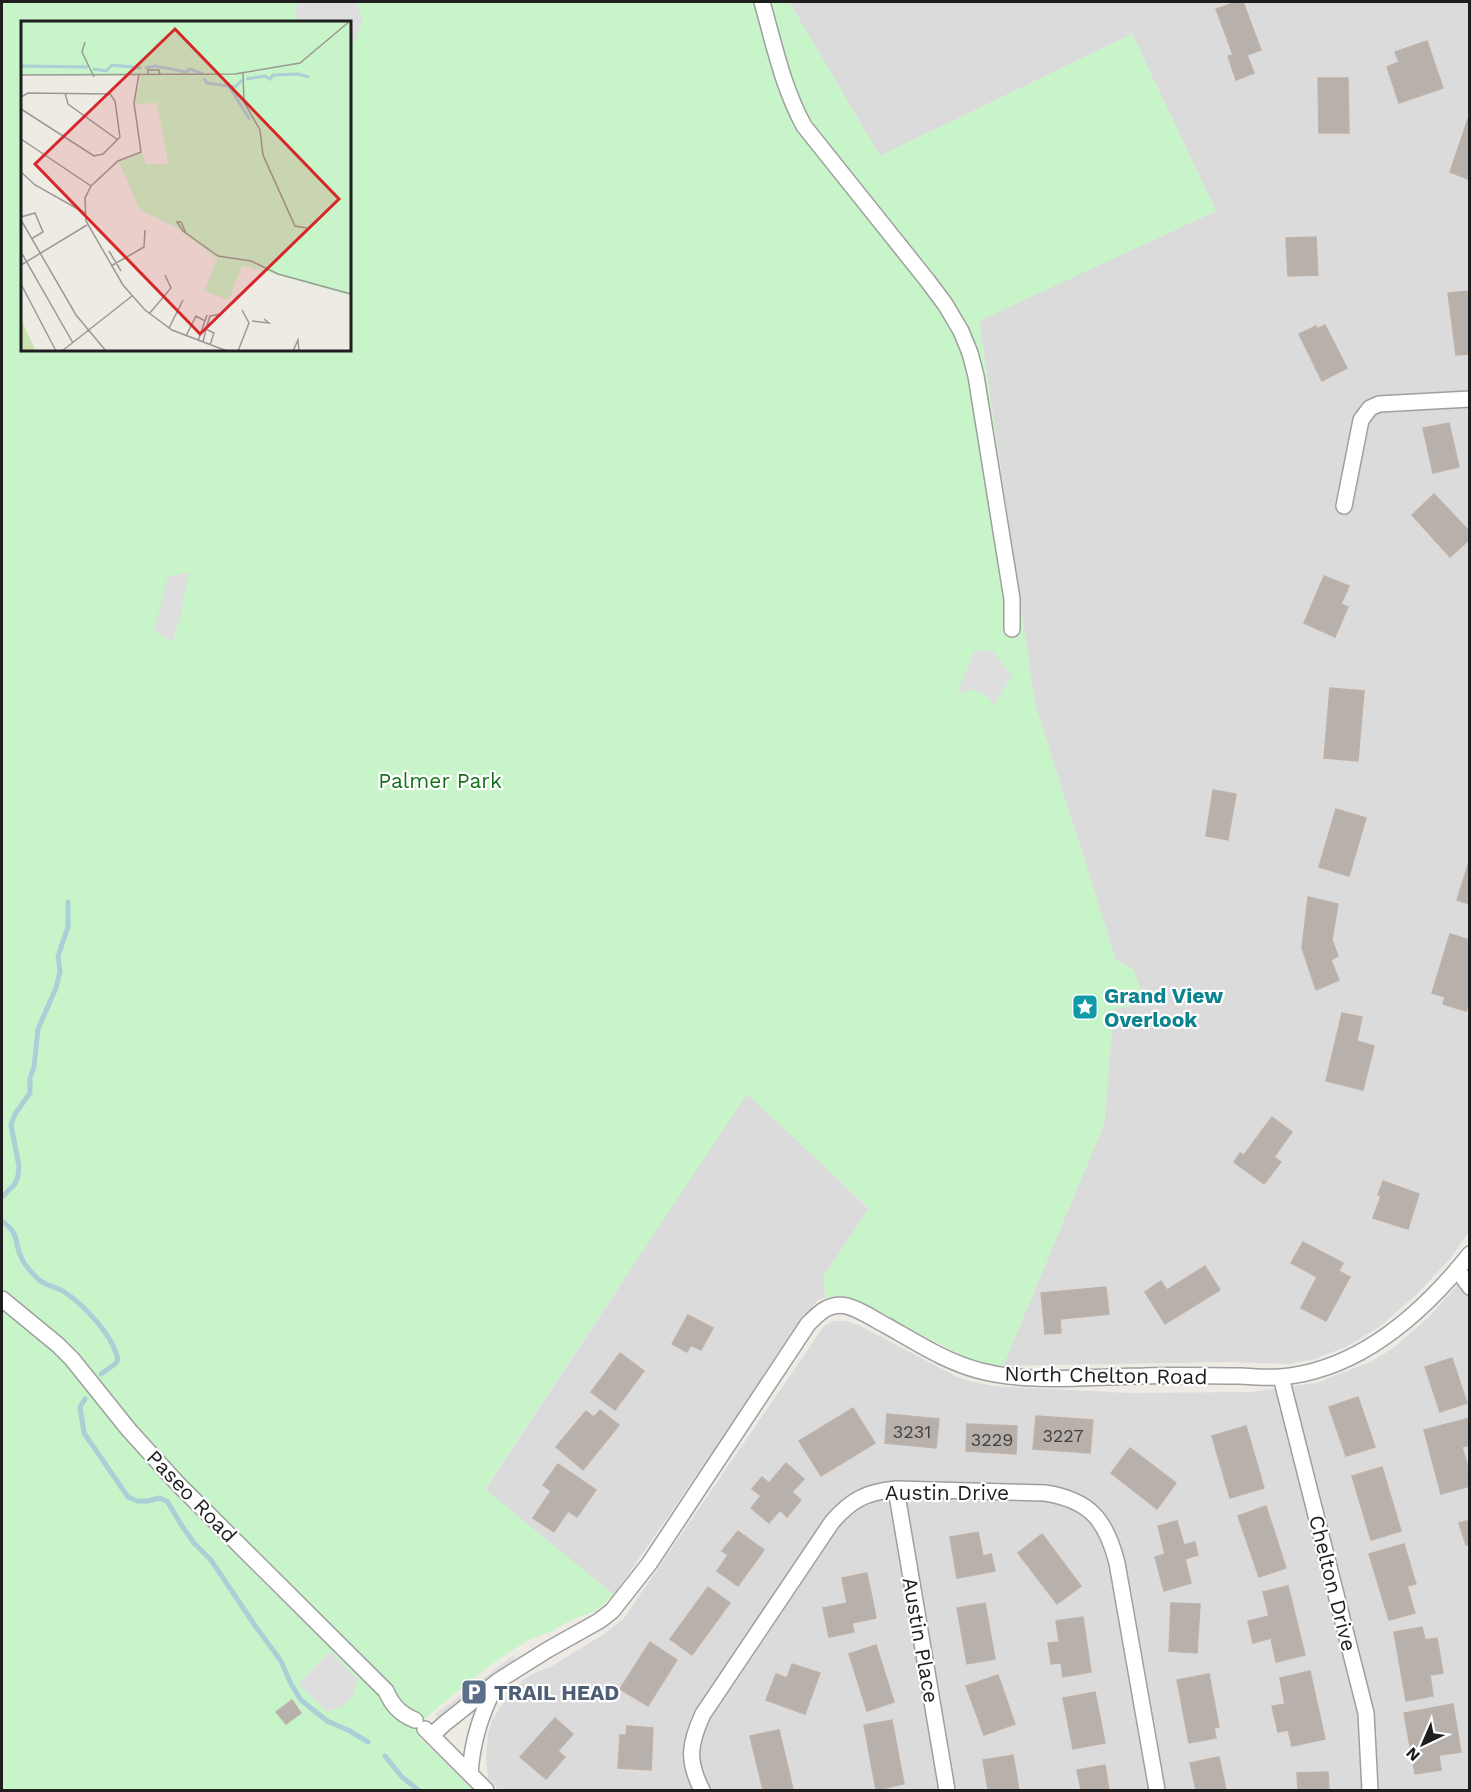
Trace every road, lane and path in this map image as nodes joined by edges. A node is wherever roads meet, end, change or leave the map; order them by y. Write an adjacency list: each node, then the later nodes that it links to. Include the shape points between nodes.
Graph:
1 (762, 2): 4 (street, via 784,80 804,126 927,280 961,330 978,388 1012,599)
2 (1470, 399): 3 (street, via 1378,404 1370,408 1361,420)
3 (1344, 506)
4 (1012, 629)
5 (1470, 1254): 6 (street, North Chelton Road)
6 (1457, 1269): 7 (street); 9 (street, North Chelton Road, via 1426,1303 1370,1347 1321,1369)
7 (1470, 1287)
8 (2, 1299): 12 (street, Paseo Road, via 72,1359 178,1484 386,1691 395,1707)
9 (1281, 1377): 11 (street, North Chelton Road, via 1002,1376 938,1354 860,1311 832,1305 808,1324 649,1564 612,1611); 18 (street, Chelton Drive, via 1366,1713)
10 (896, 1489): 15 (street, Austin Drive, via 863,1495 836,1517 703,1714 691,1745 696,1780); 16 (street, Austin Place); 17 (street, Austin Drive, via 1045,1493 1079,1502 1094,1515 1104,1528 1117,1563)
11 (498, 1681): 12 (street, North Chelton Road); 13 (street, via 472,1746)
12 (432, 1736): 13 (street, Paseo Road)
13 (470, 1774): 14 (street, Paseo Road)
14 (486, 1791)
15 (702, 1791)
16 (947, 1791)
17 (1157, 1791)
18 (1370, 1791)

